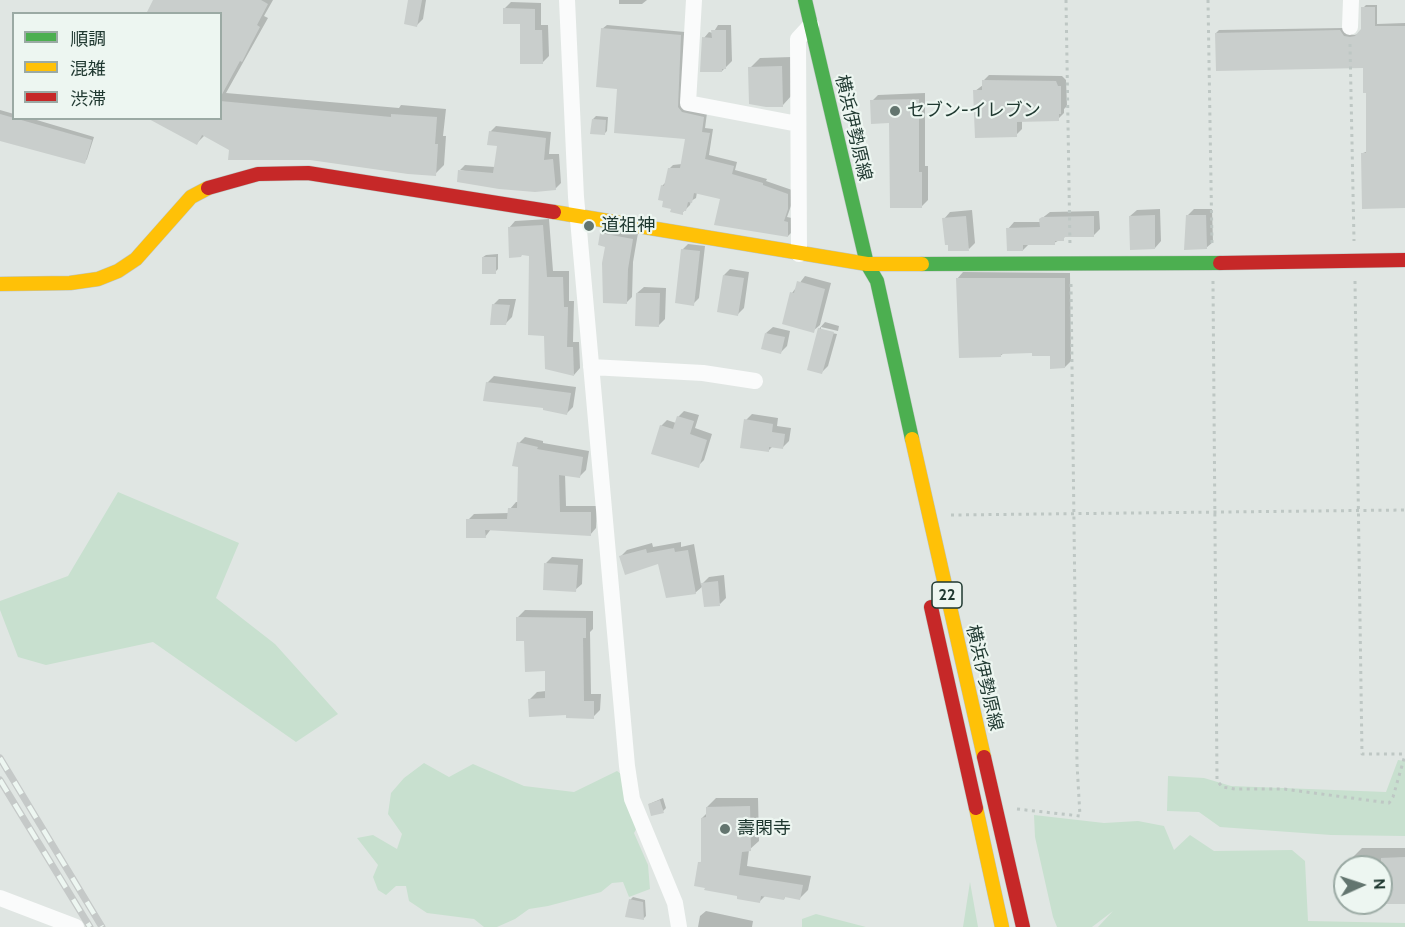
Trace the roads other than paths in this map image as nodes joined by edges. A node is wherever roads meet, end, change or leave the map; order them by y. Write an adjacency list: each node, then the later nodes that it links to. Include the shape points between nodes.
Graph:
1 (567, 0): 8 (street)
2 (694, 0): 7 (street, via 688,103)
3 (805, 0): 5 (street, 横浜伊勢原線 / 22)
4 (1351, 0): 6 (street)
5 (811, 25): 7 (street, via 798,39); 11 (street, 横浜伊勢原線 / 22)
6 (1350, 27)
7 (798, 124): 9 (street)
8 (578, 214): 9 (street); 12 (street, via 318,175 258,174 214,185 191,197 136,259 118,271 70,283); 14 (street)
9 (799, 254): 11 (street)
10 (1405, 260): 11 (street)
11 (867, 264): 13 (street, 横浜伊勢原線 / 22); 21 (street, 横浜伊勢原線 / 22, via 878,281)
12 (0, 284)
13 (862, 284)
14 (591, 367): 15 (street, via 703,373); 19 (street, via 628,777 632,799 675,903)
15 (755, 381)
16 (928, 594): 20 (street, 横浜伊勢原線 / 22)
17 (0, 898): 18 (street)
18 (76, 927)
19 (679, 927)
20 (1002, 927)
21 (1023, 927)

